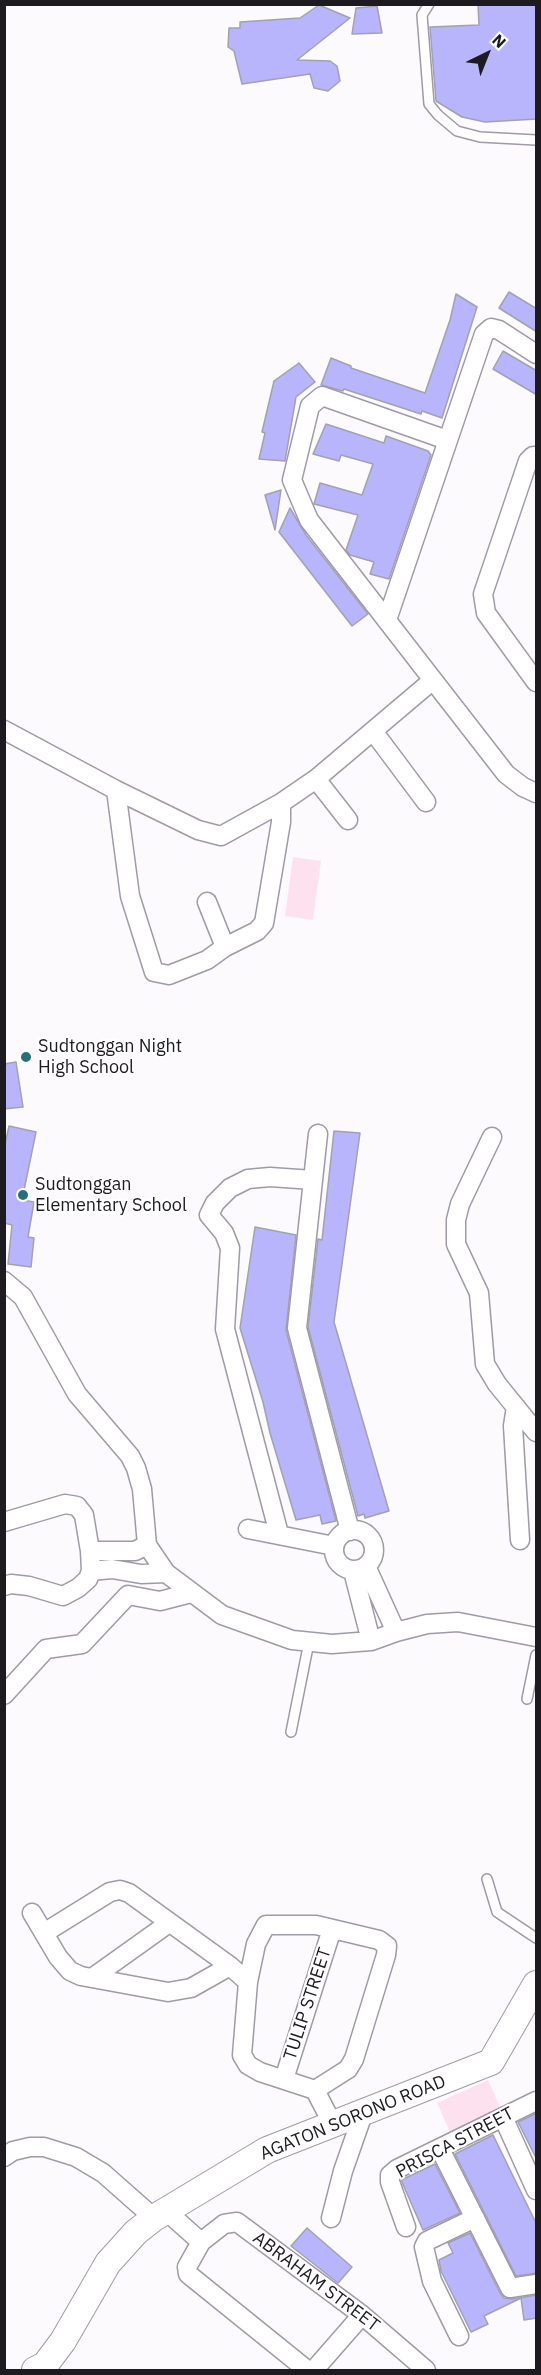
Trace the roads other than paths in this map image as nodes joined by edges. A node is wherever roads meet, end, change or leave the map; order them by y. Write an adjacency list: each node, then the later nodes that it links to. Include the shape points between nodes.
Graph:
1 (429, 4): 2 (lane, via 422,15 429,104 457,131 480,137)
2 (537, 140)
3 (537, 354): 4 (street, via 490,328 484,334)
4 (447, 440): 6 (street); 6 (street, via 322,396 310,405 292,480 309,520)
5 (537, 456): 8 (street, via 528,462 483,594 486,613)
6 (387, 620): 7 (street)
7 (433, 680): 10 (street); 13 (street, via 506,774)
8 (537, 682)
9 (4, 730): 12 (street)
10 (373, 731): 11 (street); 14 (street)
11 (316, 779): 15 (street); 16 (street)
12 (116, 790): 15 (street, via 198,830 221,836); 18 (street, via 130,896 154,972 177,973)
13 (537, 793)
14 (426, 802)
15 (281, 803): 18 (street, via 264,923 257,931)
16 (348, 820)
17 (207, 902): 18 (street)
18 (225, 947)
19 (318, 1134): 21 (street)
20 (492, 1137): 23 (street, via 460,1204 456,1244 479,1293 485,1364)
21 (314, 1180): 27 (street, via 297,1328); 28 (street, via 248,1179 230,1188 209,1215 230,1248 225,1329)
22 (5, 1283): 30 (street, via 23,1297 77,1394 130,1456 142,1489)
23 (516, 1407): 24 (street); 29 (street, via 513,1426)
24 (537, 1432)
25 (4, 1522): 32 (street, via 65,1504 77,1506 84,1515)
26 (248, 1529): 28 (street)
27 (350, 1531): 31 (street, via 339,1536); 33 (street, via 363,1533 372,1542 373,1556)
28 (279, 1534): 31 (street)
29 (520, 1540)
30 (147, 1545): 32 (street, via 135,1551); 34 (street)
31 (334, 1546): 33 (street, via 340,1565)
32 (90, 1551): 35 (street)
33 (359, 1568): 38 (street); 40 (street)
34 (166, 1574): 35 (street, via 112,1569); 37 (street)
35 (89, 1575): 36 (street, via 78,1588 63,1596 29,1586)
36 (4, 1586)
37 (191, 1593): 41 (street, via 222,1615 292,1641); 43 (street, via 160,1601 128,1595 82,1644 46,1649)
38 (396, 1632): 39 (street, via 458,1622); 40 (street)
39 (537, 1637)
40 (371, 1641): 41 (street)
41 (309, 1642): 45 (lane)
42 (537, 1655): 44 (lane)
43 (4, 1695)
44 (527, 1699)
45 (291, 1732)
46 (487, 1879): 51 (lane, via 497,1911)
47 (32, 1913): 50 (street)
48 (169, 1923): 50 (street, via 120,1890 110,1892); 52 (street); 53 (street)
49 (332, 1929): 54 (street, via 316,1925 266,1925 256,1944); 56 (street, TULIP STREET); 57 (street, via 379,1940 387,1946 354,2059 348,2069)
50 (44, 1933): 53 (street, via 70,1971)
51 (537, 1938)
52 (230, 1966): 53 (street, via 191,1988 168,1992); 54 (street)
53 (92, 1978)
54 (248, 1982): 56 (street, via 242,2055 248,2065 260,2072)
55 (537, 1984): 59 (street, AGATON SORONO ROAD, via 491,2062)
56 (284, 2079): 57 (street)
57 (315, 2090): 61 (street)
58 (537, 2101): 60 (street, PRISCA STREET)
59 (364, 2111): 61 (street, AGATON SORONO ROAD); 67 (street)
60 (502, 2117): 62 (street, PRISCA STREET); 64 (street)
61 (332, 2123): 65 (street, AGATON SORONO ROAD, via 267,2150)
62 (440, 2149): 66 (street); 68 (street, PRISCA STREET, via 390,2175)
63 (4, 2157): 65 (street, via 30,2147 44,2147 76,2157)
64 (537, 2190)
65 (160, 2214): 69 (street); 73 (street, AGATON SORONO ROAD, via 136,2232 108,2264)
66 (475, 2217): 70 (street, via 510,2288); 72 (street, via 427,2241 424,2247 432,2281)
67 (331, 2218)
68 (406, 2228)
69 (201, 2242): 71 (street, ABRAHAM STREET, via 224,2224 237,2222); 74 (street, via 188,2267 189,2276)
70 (537, 2284)
71 (362, 2315): 75 (street); 76 (street, ABRAHAM STREET)
72 (459, 2336)
73 (42, 2369)
74 (307, 2370)
75 (314, 2370)
76 (426, 2370)

